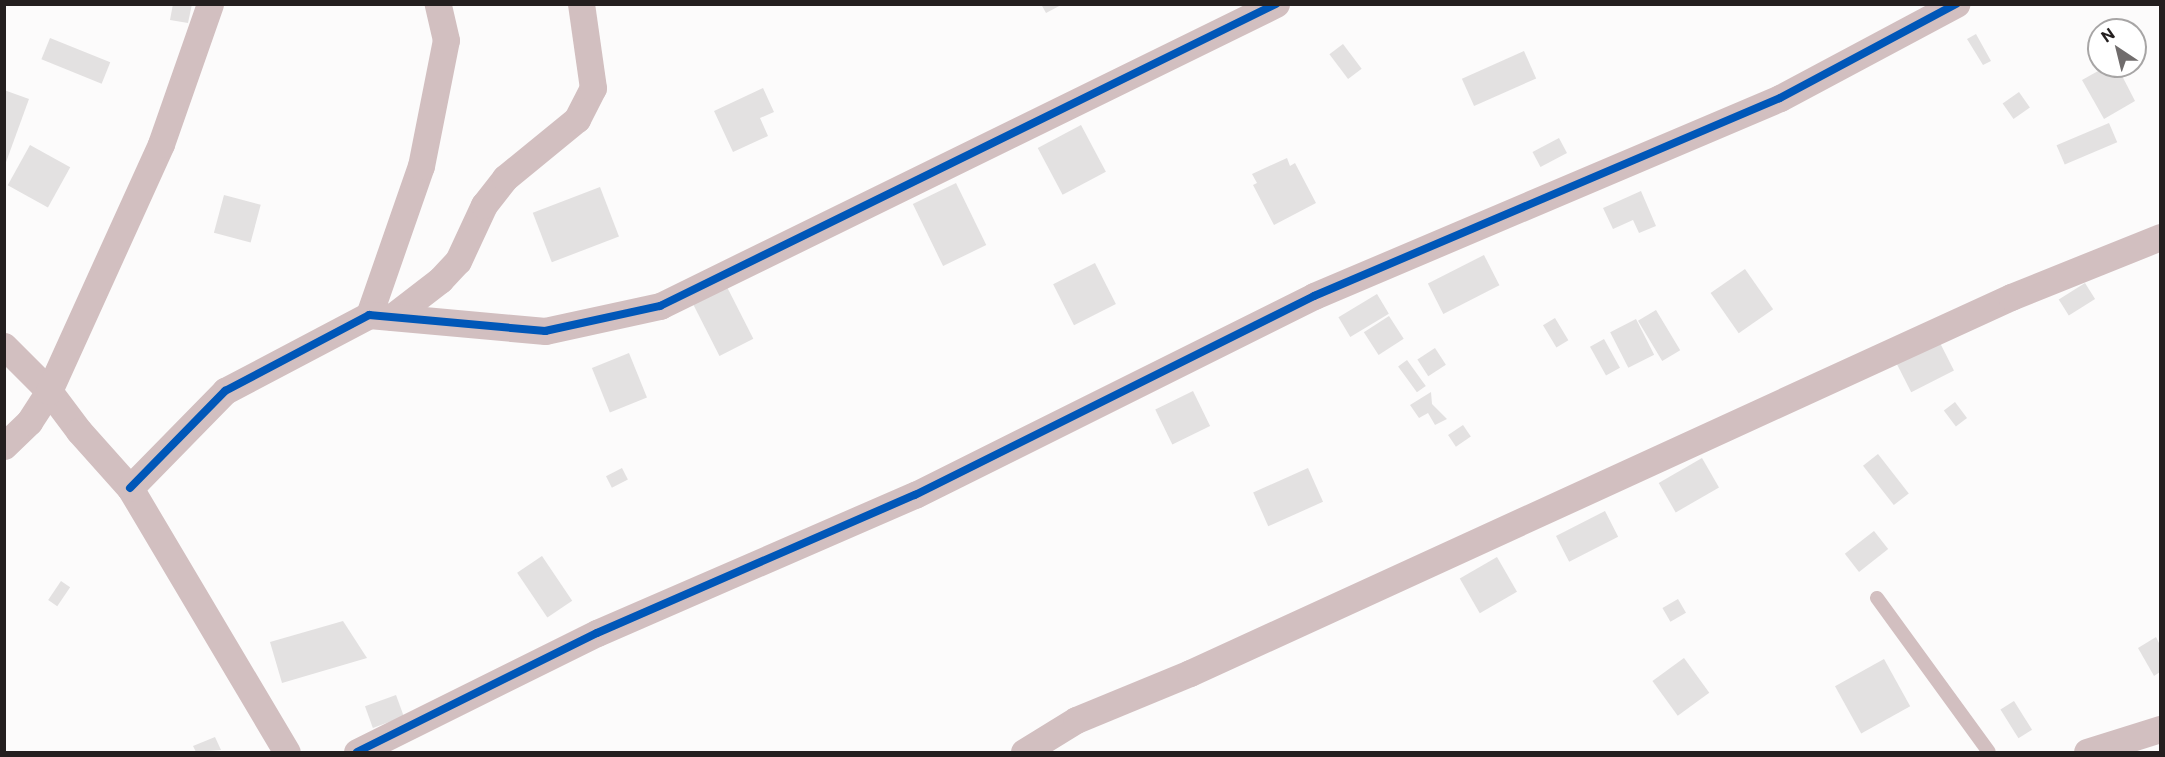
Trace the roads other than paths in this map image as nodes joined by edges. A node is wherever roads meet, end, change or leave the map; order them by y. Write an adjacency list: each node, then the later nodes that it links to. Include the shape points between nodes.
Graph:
1 (210, 4): 9 (street, via 161,144)
2 (438, 4): 7 (street, via 446,40 421,166)
3 (581, 4): 7 (street, via 593,88 577,119 505,178 484,205 458,261 440,280)
4 (1276, 4): 7 (street, via 660,306 545,331)
5 (1956, 4): 15 (street, via 1780,98 1314,296 915,495 597,633)
6 (2160, 237): 16 (street, via 2011,297 1190,673 1077,720)
7 (380, 316): 11 (street, via 225,391)
8 (4, 346): 9 (street)
9 (50, 391): 10 (street, via 29,423); 11 (street, via 79,431)
10 (4, 446)
11 (130, 488): 14 (street)
12 (1877, 598): 17 (lane)
13 (2160, 729): 18 (street)
14 (287, 753)
15 (357, 753)
16 (1024, 753)
17 (1989, 753)
18 (2087, 753)

